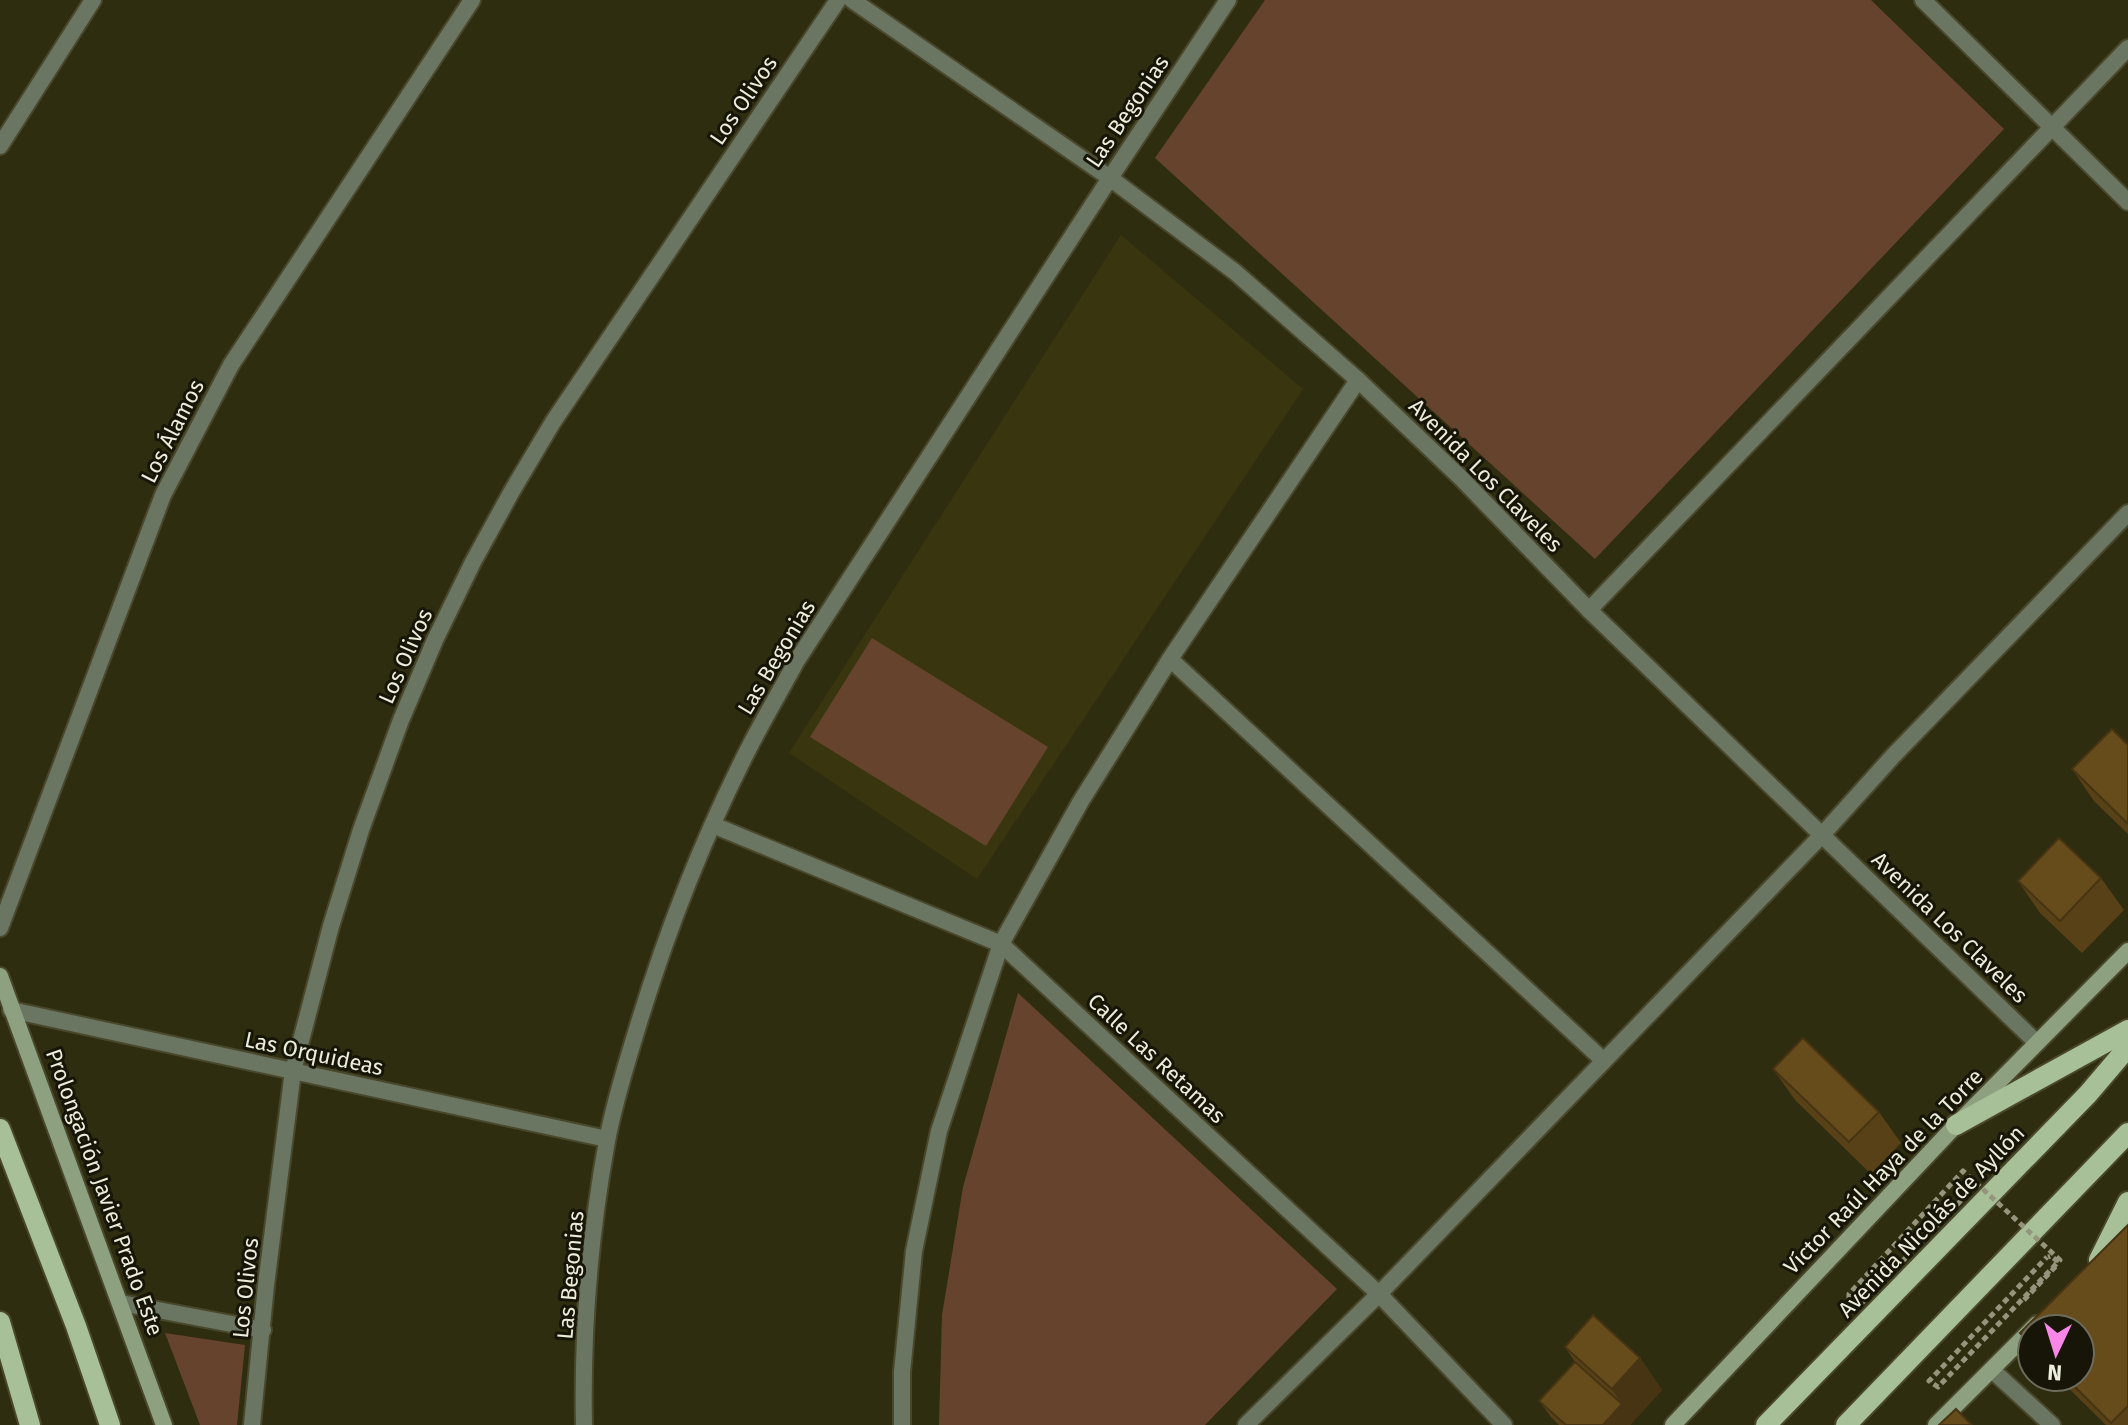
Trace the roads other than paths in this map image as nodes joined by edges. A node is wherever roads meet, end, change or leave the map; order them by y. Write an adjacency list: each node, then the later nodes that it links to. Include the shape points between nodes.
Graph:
1 (93, 0): 9 (street)
2 (472, 0): 18 (street, Los Álamos, via 231,365 163,495)
3 (838, 0): 27 (street, Los Olivos, via 553,422 473,562 401,720 366,816)
4 (852, 0): 10 (street, Avenida Los Claveles)
5 (1228, 0): 10 (street, Las Begonias)
6 (1923, 0): 8 (street)
7 (2128, 48): 8 (street)
8 (2051, 128): 11 (street); 14 (street)
9 (0, 146)
10 (1110, 178): 12 (street, Avenida Los Claveles, via 1235,272); 16 (street, Las Begonias, via 796,662)
11 (2128, 202)
12 (1358, 380): 14 (street, Avenida Los Claveles); 15 (street)
13 (2128, 513): 17 (street)
14 (1589, 610): 17 (street, Avenida Los Claveles)
15 (1170, 659): 19 (street, via 1081,801); 26 (street)
16 (713, 825): 19 (street, Calle Las Retamas); 31 (street, Las Begonias, via 652,980)
17 (1822, 835): 24 (street, Avenida Los Claveles); 26 (street)
18 (0, 928)
19 (1001, 944): 35 (street, Calle Las Retamas); 46 (street, via 939,1131 920,1221 902,1372)
20 (2128, 951): 24 (street, Víctor Raúl Haya de la Torre)
21 (0, 976): 22 (street, Prolongación Javier Prado Este)
22 (11, 1010): 27 (street, Las Orquideas); 36 (street, Prolongación Javier Prado Este)
23 (2128, 1030): 28 (main road)
24 (2037, 1043): 28 (street, Víctor Raúl Haya de la Torre)
25 (2128, 1047): 50 (main road, Avenida Nicolás de Ayllón)
26 (1603, 1060): 35 (street)
27 (293, 1071): 31 (street, Las Orquideas); 38 (street, Los Olivos)
28 (1956, 1125): 49 (street, Víctor Raúl Haya de la Torre)
29 (0, 1129): 42 (main road)
30 (2128, 1133): 51 (main road)
31 (607, 1139): 45 (street, Las Begonias, via 586,1319)
32 (2128, 1202): 34 (main road)
33 (2128, 1229): 34 (street)
34 (2093, 1265)
35 (1379, 1294): 47 (street); 48 (street, Calle Las Retamas)
36 (121, 1303): 38 (street); 43 (street, Prolongación Javier Prado Este)
37 (0, 1322): 41 (main road)
38 (263, 1330): 44 (street, Los Olivos)
39 (2016, 1345): 40 (street)
40 (1992, 1370): 52 (street); 53 (street)
41 (30, 1425)
42 (110, 1425)
43 (164, 1425)
44 (252, 1425)
45 (584, 1425)
46 (902, 1425)
47 (1246, 1425)
48 (1504, 1425)
49 (1673, 1425)
50 (1766, 1425)
51 (1846, 1425)
52 (1936, 1425)
53 (2052, 1425)

